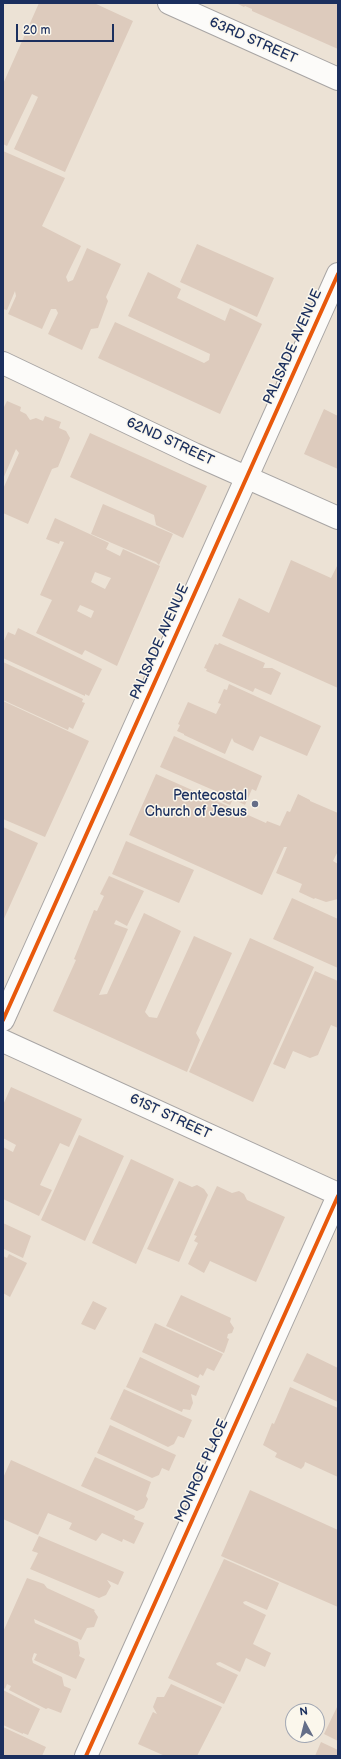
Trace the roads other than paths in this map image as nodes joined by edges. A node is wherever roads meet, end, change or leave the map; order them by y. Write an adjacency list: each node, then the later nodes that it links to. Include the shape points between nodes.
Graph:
1 (169, 3): 2 (street, 63RD STREET)
2 (338, 79)
3 (338, 274): 5 (street, PALISADE AVENUE)
4 (3, 363): 5 (street, 62ND STREET)
5 (247, 478): 6 (street, 62ND STREET); 7 (street, PALISADE AVENUE)
6 (338, 518)
7 (3, 1020)
8 (3, 1041): 9 (street, 61ST STREET)
9 (338, 1195): 10 (street, MONROE PLACE)
10 (86, 1756)

